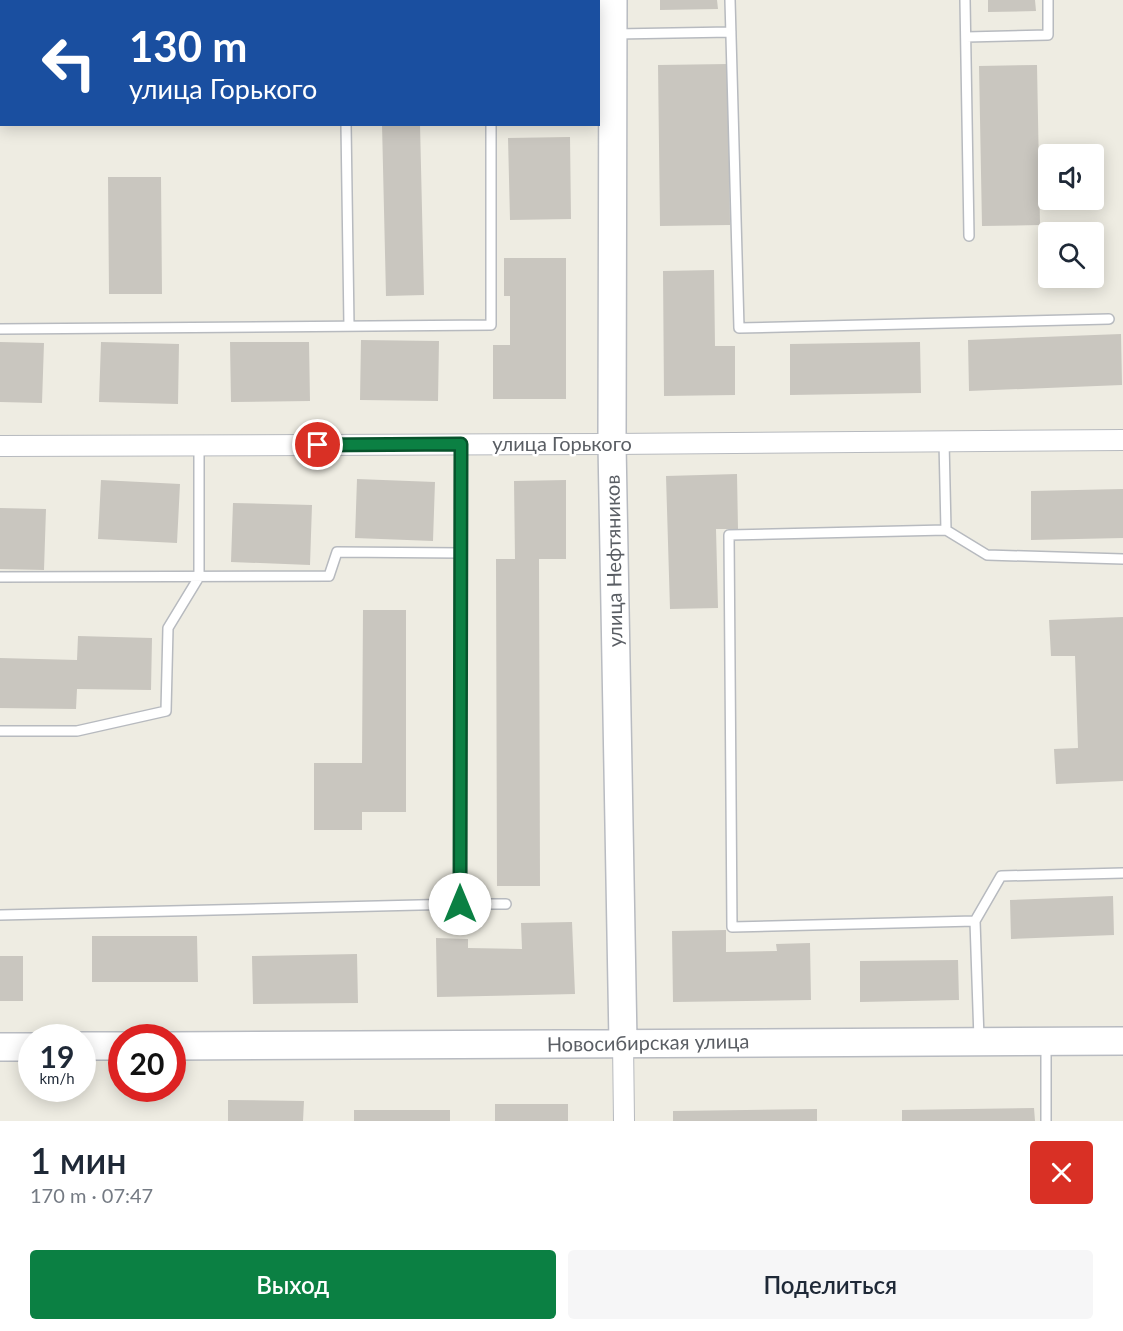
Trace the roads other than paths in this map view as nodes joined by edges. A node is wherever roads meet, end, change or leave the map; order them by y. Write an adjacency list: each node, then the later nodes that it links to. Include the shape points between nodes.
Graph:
1 (613, 0): 6 (main road, улица Нефтяников)
2 (730, 0): 5 (lane)
3 (965, 0): 7 (lane)
4 (1048, 0): 7 (lane, via 1048,35)
5 (731, 32): 6 (lane); 11 (lane, via 738,328)
6 (613, 34): 17 (main road, улица Нефтяников)
7 (966, 37): 10 (lane)
8 (346, 126): 12 (lane)
9 (491, 126): 12 (lane, via 490,325)
10 (969, 236)
11 (1109, 319)
12 (349, 326): 13 (lane)
13 (0, 329)
14 (1123, 440): 15 (street, улица Горького)
15 (944, 441): 17 (street, улица Горького); 20 (lane)
16 (461, 444): 17 (street, улица Горького); 18 (street, улица Горького); 21 (lane)
17 (612, 444): 34 (main road, улица Нефтяников)
18 (199, 445): 19 (street, улица Горького); 24 (lane)
19 (0, 446)
20 (946, 530): 22 (lane, via 987,555); 30 (lane, via 729,535 732,927)
21 (461, 554): 24 (lane, via 336,552 329,576); 27 (lane)
22 (1123, 558)
23 (0, 577): 24 (lane)
24 (199, 577): 25 (lane, via 168,628 166,711 77,731)
25 (0, 730)
26 (1123, 873): 30 (lane, via 1001,876)
27 (460, 904): 28 (lane); 29 (lane)
28 (506, 904)
29 (0, 915)
30 (975, 921): 31 (lane)
31 (980, 1041): 32 (main road, Новосибирская улица); 34 (main road, Новосибирская улица)
32 (1046, 1041): 33 (main road, Новосибирская улица); 39 (lane)
33 (1123, 1041)
34 (623, 1042): 35 (main road, Новосибирская улица); 38 (street, улица Нефтяников)
35 (186, 1046)
36 (0, 1047): 37 (main road)
37 (18, 1047)
38 (624, 1121)
39 (1046, 1121)

